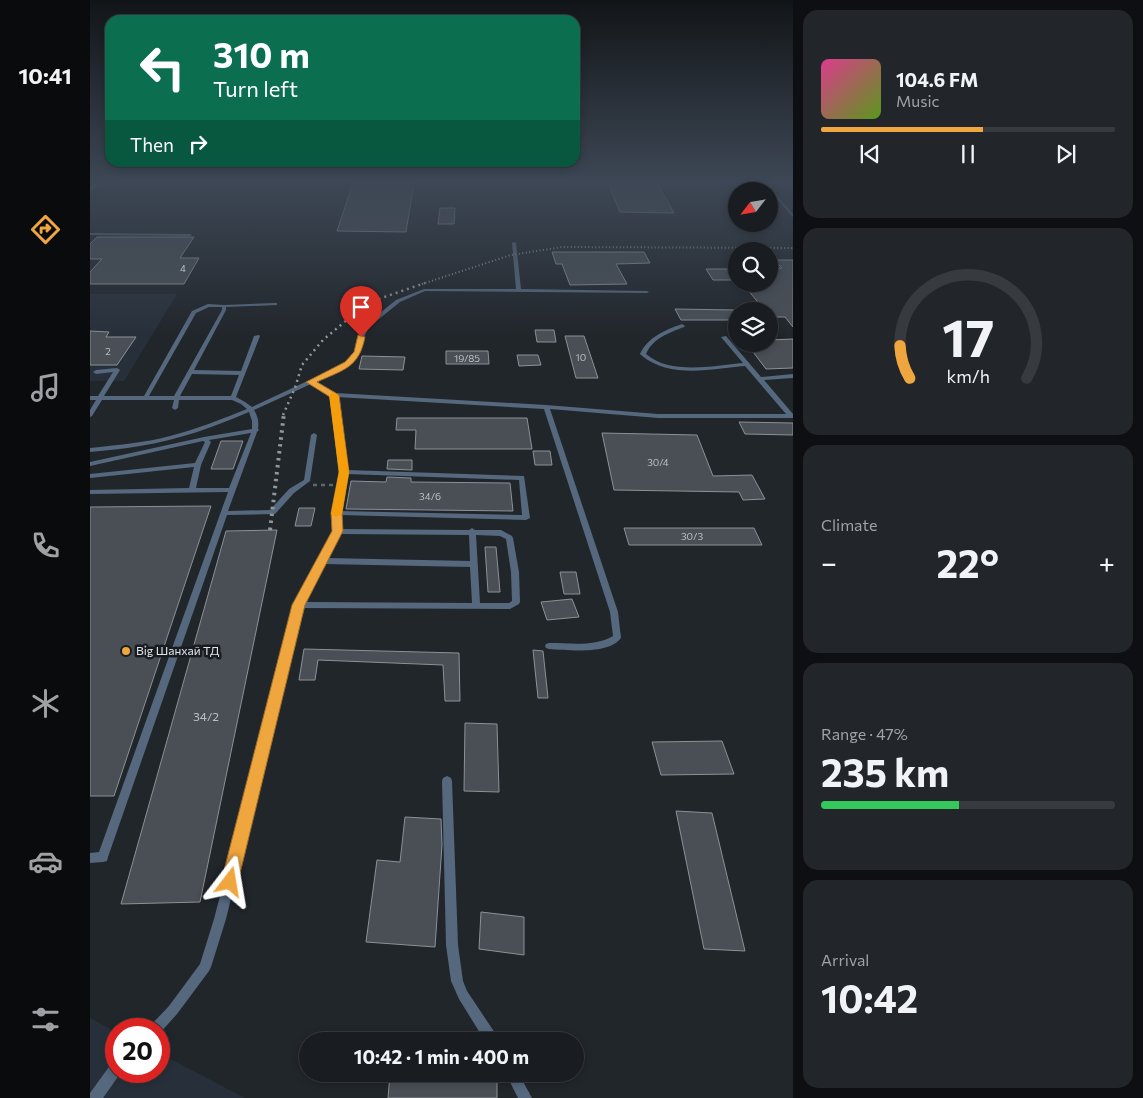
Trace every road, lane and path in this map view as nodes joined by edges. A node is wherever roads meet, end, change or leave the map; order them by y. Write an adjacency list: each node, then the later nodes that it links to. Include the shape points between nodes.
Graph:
1 (114, 234): 2 (lane)
2 (190, 235)
3 (514, 243): 4 (lane)
4 (520, 291): 5 (lane); 17 (lane, via 424,290 398,301 367,326 358,352 348,364)
5 (647, 292)
6 (275, 304): 7 (lane)
7 (224, 306): 13 (lane); 19 (lane, via 208,305 194,312)
8 (682, 326): 11 (lane, via 650,341 642,354 648,361 675,368)
9 (257, 336): 14 (lane)
10 (724, 337): 11 (lane)
11 (747, 364): 16 (lane)
12 (96, 372): 22 (lane, via 117,370)
13 (190, 372): 14 (lane); 20 (lane)
14 (243, 373): 23 (lane)
15 (793, 376): 16 (lane)
16 (761, 379): 28 (lane)
17 (311, 382): 18 (lane); 26 (lane)
18 (334, 395): 24 (lane); 35 (lane)
19 (146, 397): 20 (lane); 22 (lane)
20 (177, 397): 23 (lane); 25 (lane)
21 (90, 398): 22 (lane)
22 (101, 398): 27 (lane)
23 (233, 398): 26 (lane)
24 (546, 407): 28 (lane, via 658,416); 50 (lane, via 614,612 617,638 600,646)
25 (175, 408)
26 (251, 408): 29 (lane); 32 (lane, via 156,441)
27 (90, 415)
28 (792, 416)
29 (256, 430): 31 (lane); 40 (lane)
30 (314, 435): 37 (lane)
31 (204, 438): 33 (lane); 34 (lane, via 208,442)
32 (90, 450)
33 (90, 464)
34 (198, 466): 36 (lane); 39 (lane)
35 (344, 472): 38 (lane); 43 (lane, via 522,478 526,518)
36 (90, 476)
37 (307, 482): 38 (path); 42 (lane, via 296,485 272,512)
38 (342, 485): 43 (lane)
39 (192, 490): 40 (lane); 41 (lane)
40 (232, 490): 42 (lane)
41 (90, 492)
42 (223, 513): 52 (lane, via 103,857)
43 (336, 513): 44 (lane)
44 (337, 531): 45 (lane); 46 (lane)
45 (472, 531): 47 (lane); 49 (lane, via 501,533 509,538 517,594 514,605)
46 (323, 560): 47 (lane); 48 (lane)
47 (474, 564): 49 (lane)
48 (299, 605): 49 (lane); 53 (lane, via 205,967)
49 (476, 605)
50 (549, 646)
51 (447, 781): 54 (lane, via 454,971 463,995)
52 (90, 858)
53 (165, 1018)
54 (486, 1032)
55 (516, 1082): 58 (lane)
56 (106, 1083): 57 (lane)
57 (95, 1098)
58 (525, 1098)

